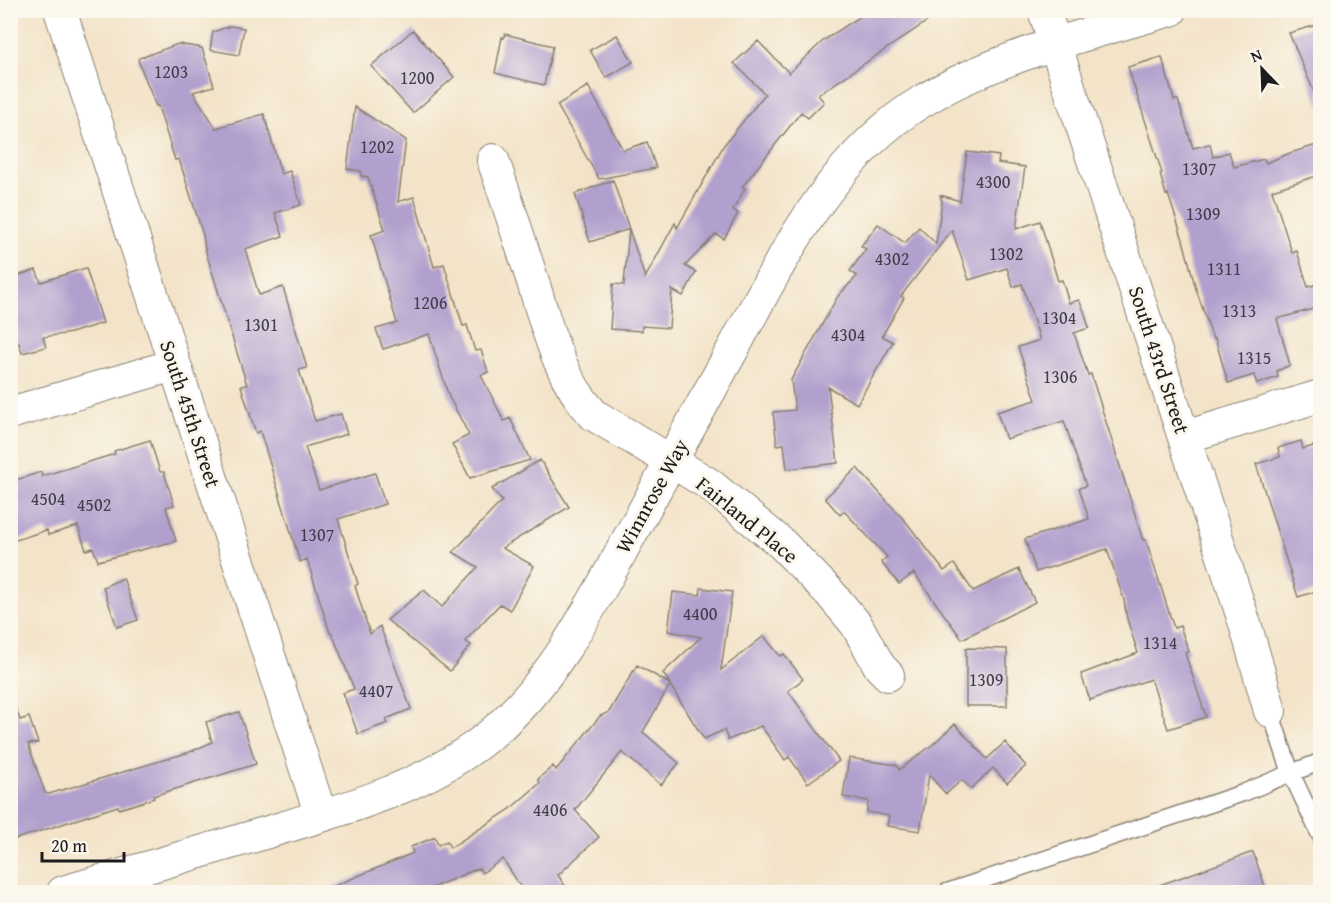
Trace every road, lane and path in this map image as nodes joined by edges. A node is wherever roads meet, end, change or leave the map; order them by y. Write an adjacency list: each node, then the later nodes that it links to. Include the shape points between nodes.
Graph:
1 (60, 10): 6 (street, South 45th Street)
2 (1044, 10): 4 (street, South 43rd Street)
3 (1171, 10): 4 (street, Winnrose Way)
4 (1054, 45): 9 (street, South 43rd Street); 10 (street, Winnrose Way, via 981,70 921,102 871,140 836,178 787,249)
5 (493, 160): 10 (street, Fairland Place, via 565,376 594,415)
6 (174, 365): 8 (street); 15 (street, South 45th Street)
7 (1320, 396): 9 (street)
8 (10, 413)
9 (1185, 437): 12 (street, South 43rd Street)
10 (671, 463): 11 (street, Fairland Place, via 709,484 780,543 829,592); 15 (street, Winnrose Way, via 558,660 520,707 460,757 418,781)
11 (888, 675)
12 (1270, 711): 14 (lane)
13 (1320, 762): 14 (lane)
14 (1291, 773): 16 (lane); 18 (lane, via 1243,793)
15 (321, 816): 17 (street, Winnrose Way)
16 (1320, 835)
17 (63, 892)
18 (947, 892)

